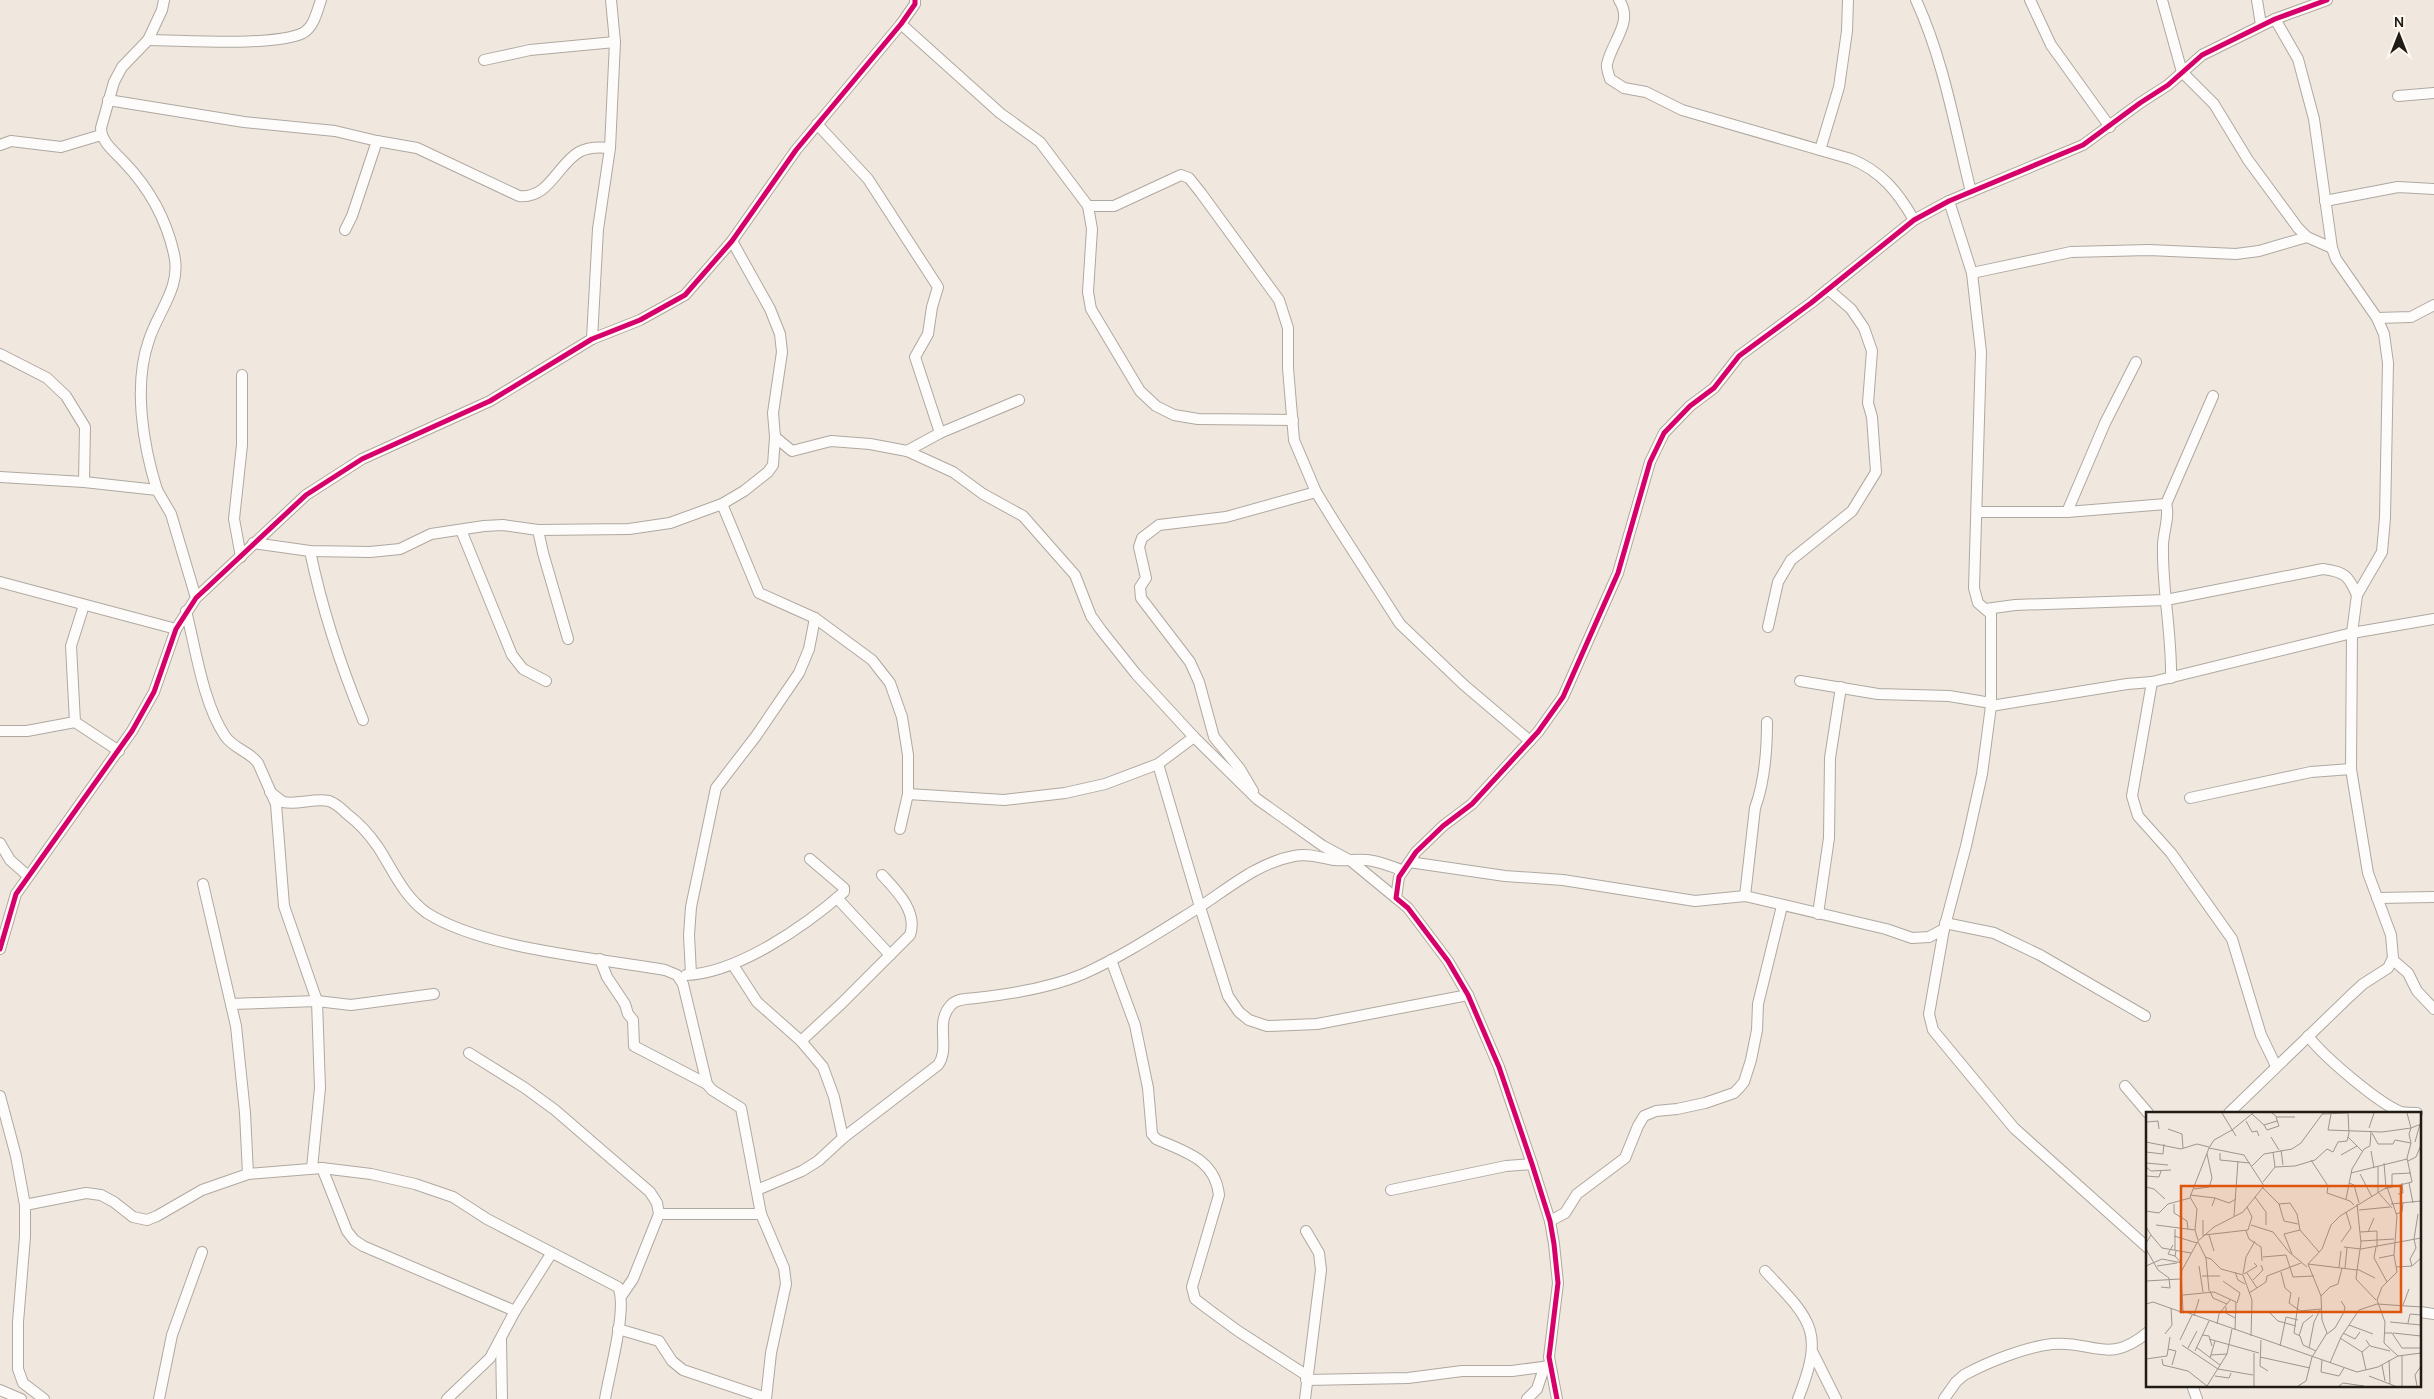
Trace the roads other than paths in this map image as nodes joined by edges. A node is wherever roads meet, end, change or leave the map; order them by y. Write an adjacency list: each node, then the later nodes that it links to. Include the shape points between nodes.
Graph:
1 (164, 0): 15 (street)
2 (321, 0): 15 (street, via 311,26 303,33 275,39)
3 (612, 0): 16 (street)
4 (915, 0): 13 (street)
5 (1619, 0): 28 (street, via 1625,8 1625,19 1606,65 1610,79 1624,88 1646,92 1682,110)
6 (1848, 0): 28 (street, via 1839,87)
7 (1916, 0): 30 (street, via 1944,77)
8 (2030, 0): 23 (street, via 2051,45)
9 (2162, 0): 18 (street)
10 (2257, 0): 14 (street)
11 (2327, 0): 12 (street)
12 (2275, 19): 14 (street); 32 (street, via 2300,66 2314,119)
13 (901, 24): 22 (street); 33 (street, via 1000,113 1040,142)
14 (2261, 25): 18 (street, via 2202,56)
15 (148, 40): 21 (street, via 122,67)
16 (615, 42): 17 (street, via 530,50); 27 (street)
17 (484, 60)
18 (2182, 72): 23 (street); 36 (street, via 2214,104 2248,160)
19 (2434, 93): 20 (street)
20 (2398, 96)
21 (108, 100): 24 (street); 25 (street, via 234,121 335,131)
22 (817, 124): 37 (street); 50 (street, via 868,179 938,287 928,334 915,357)
23 (2110, 127): 30 (street, via 2083,146)
24 (101, 135): 26 (street, via 61,147 11,141); 55 (street, via 152,195 177,269 149,340 144,367 143,428 148,463)
25 (377, 141): 27 (street, via 417,148 519,196 530,197 542,190 564,164 581,151); 35 (street)
26 (0, 145)
27 (610, 148): 43 (street, via 598,229)
28 (1820, 150): 34 (street, via 1869,167 1901,198)
29 (2434, 189): 32 (street, via 2398,188)
30 (1971, 192): 31 (street)
31 (1950, 201): 34 (street); 39 (street)
32 (2325, 201): 38 (street)
33 (1088, 206): 49 (street, via 1092,229 1090,308 1140,391 1156,406 1174,415 1198,419); 49 (street, via 1114,206 1175,177 1189,178 1262,274 1285,312)
34 (1914, 220): 40 (street)
35 (345, 230)
36 (2307, 237): 38 (street); 39 (street, via 2236,254 2149,250 2071,252)
37 (732, 241): 43 (street, via 686,295 640,320); 51 (street, via 780,334 782,352 773,412)
38 (2332, 248): 42 (street, via 2336,259)
39 (1972, 274): 59 (street, via 1980,352)
40 (1828, 289): 75 (street, via 1851,309 1871,345 1868,403 1876,472 1852,511 1791,560 1778,582); 90 (street, via 1739,356 1714,388 1690,406 1664,433 1650,462 1618,573 1581,660 1564,697)
41 (2434, 305): 42 (street, via 2411,317)
42 (2377, 318): 67 (street, via 2384,334 2388,363 2385,518 2382,552)
43 (592, 339): 63 (street, via 490,401 362,459 306,495)
44 (0, 354): 54 (street, via 47,378 66,396 85,428)
45 (2136, 362): 60 (street, via 2105,423)
46 (242, 375): 65 (street, via 242,445 234,519)
47 (2213, 396): 58 (street)
48 (1018, 400): 50 (street)
49 (1292, 420): 56 (street, via 1294,440)
50 (940, 433): 52 (street)
51 (775, 437): 52 (street, via 792,451 831,440); 57 (street, via 773,465 768,472 744,492)
52 (907, 451): 89 (street, via 953,472 983,494 1023,516 1075,575 1091,616 1101,630)
53 (0, 477): 54 (street)
54 (84, 482): 55 (street)
55 (157, 490): 68 (street, via 171,514)
56 (1316, 492): 90 (street, via 1400,624 1464,685); 97 (street, via 1226,517 1158,525 1142,538 1139,547 1146,578 1140,587 1141,598 1190,662 1214,737 1240,769)
57 (722, 504): 62 (street, via 670,523 628,529); 73 (street, via 759,593)
58 (2166, 504): 60 (street); 69 (street, via 2163,545)
59 (1977, 512): 60 (street); 71 (street, via 1974,588 1978,603)
60 (2067, 512)
61 (461, 530): 62 (street, via 504,525); 64 (street, via 431,534 412,545 390,550); 80 (street, via 512,655 523,669)
62 (538, 530): 78 (street)
63 (253, 543): 64 (street); 65 (street)
64 (310, 550): 85 (street, via 339,660)
65 (240, 557): 68 (street)
66 (0, 582): 70 (street)
67 (2358, 594): 69 (street, via 2340,571 2323,569); 77 (street)
68 (196, 598): 72 (street)
69 (2166, 600): 71 (street); 79 (street)
70 (84, 605): 76 (street); 86 (street, via 71,646)
71 (1986, 609): 84 (street, via 1990,610 1992,622)
72 (186, 611): 76 (street); 94 (street, via 216,721 231,743 253,757)
73 (815, 618): 95 (street, via 872,660 890,683 902,717); 122 (street, via 809,649 799,673 716,788 692,907 689,935)
74 (2434, 619): 77 (street)
75 (1768, 628)
76 (176, 629): 91 (street, via 154,692)
77 (2352, 633): 79 (street); 93 (street)
78 (568, 639)
79 (2171, 678): 82 (street)
80 (546, 681)
81 (1800, 681): 83 (street)
82 (2152, 682): 84 (street); 133 (street, via 2133,805 2138,816 2171,853 2232,939 2261,1035)
83 (1841, 687): 84 (street, via 1878,694 1950,696); 114 (street, via 1830,758 1829,838)
84 (1991, 705): 115 (street, via 1982,774)
85 (363, 720)
86 (75, 722): 88 (street, via 27,731); 91 (street)
87 (1768, 722): 107 (street, via 1765,760 1754,808)
88 (0, 731)
89 (1194, 738): 92 (street); 97 (street)
90 (1530, 741): 103 (street, via 1472,804 1443,826)
91 (119, 751): 104 (street)
92 (1158, 764): 95 (street, via 1105,784 1036,797 1004,800); 113 (street)
93 (2351, 769): 96 (street, via 2311,772); 111 (street, via 2368,873)
94 (270, 792): 118 (street, via 283,802 323,800 338,806 378,847 409,897 444,923 494,939); 126 (street, via 277,809 284,906)
95 (908, 794): 98 (street)
96 (2190, 798)
97 (1257, 799): 102 (street, via 1323,846)
98 (900, 829)
99 (0, 843): 101 (street)
100 (810, 858): 109 (street, via 844,888)
101 (5, 860): 104 (street)
102 (1351, 861): 103 (street, via 1372,860); 110 (street); 113 (street, via 1294,856 1234,882)
103 (1405, 866): 107 (street, via 1563,880 1695,901); 110 (street)
104 (27, 875): 116 (street, via 16,894)
105 (882, 875): 117 (street, via 912,914 910,935)
106 (203, 884): 127 (street)
107 (1745, 896): 112 (street)
108 (2434, 897): 111 (street)
109 (837, 898): 117 (street); 121 (street, via 768,946)
110 (1396, 898): 125 (street, via 1408,908 1448,961)
111 (2377, 898): 120 (street, via 2391,936)
112 (1782, 906): 114 (street); 149 (street, via 1758,1004 1751,1060 1739,1088 1734,1093 1705,1103 1644,1116 1625,1158 1577,1194 1565,1213)
113 (1200, 907): 119 (street); 125 (street, via 1228,996 1249,1020 1267,1026 1317,1024)
114 (1818, 914): 115 (street, via 1912,938 1929,937)
115 (1945, 926): 129 (street, via 1994,933 2040,955); 151 (street, via 1929,1014 1933,1030 2014,1128)
116 (0, 949)
117 (890, 955): 131 (street)
118 (600, 959): 123 (street); 134 (street, via 606,978 633,1020 634,1046)
119 (1111, 960): 140 (street, via 1053,984 952,1004 943,1019 943,1052 938,1066); 162 (street, via 1135,1025 1148,1088 1152,1134 1156,1139 1194,1156 1210,1169 1217,1181 1219,1195 1204,1241 1193,1293 1238,1332)
120 (2393, 960): 128 (street, via 2408,973 2417,991); 130 (street, via 2388,968 2363,984)
121 (734, 965): 122 (street); 131 (street, via 757,1002)
122 (691, 974): 123 (street)
123 (677, 975): 134 (street, via 683,984)
124 (434, 994): 126 (street, via 351,1006)
125 (1468, 995): 141 (street, via 1499,1067)
126 (317, 1001): 127 (street); 142 (street, via 320,1088)
127 (231, 1004): 143 (street, via 241,1058)
128 (2434, 1009)
129 (2145, 1016)
130 (2308, 1036): 133 (street); 139 (street, via 2331,1061)
131 (801, 1041): 140 (street, via 823,1067 834,1096)
132 (469, 1053): 147 (street, via 555,1110 650,1192)
133 (2276, 1066): 138 (street)
134 (707, 1084): 144 (street, via 741,1108)
135 (2125, 1086): 137 (street)
136 (0, 1096): 146 (street)
137 (2147, 1112)
138 (2231, 1112)
139 (2401, 1112)
140 (843, 1138): 144 (street, via 802,1171)
141 (1532, 1164): 145 (street, via 1506,1166); 149 (street)
142 (317, 1168): 143 (street); 153 (street, via 371,1174 453,1197); 156 (street, via 354,1240)
143 (248, 1174): 146 (street, via 202,1190 146,1220 133,1217 101,1195 86,1193)
144 (757, 1190): 148 (street)
145 (1391, 1190)
146 (25, 1205): 167 (street, via 18,1369 24,1383)
147 (659, 1214): 148 (street); 155 (street, via 633,1279)
148 (761, 1214): 165 (street, via 784,1268 786,1284 771,1353)
149 (1550, 1222): 161 (street, via 1558,1283)
150 (1306, 1231): 162 (street, via 1318,1253 1321,1270)
151 (2146, 1246)
152 (202, 1252): 168 (street, via 172,1336)
153 (551, 1254): 155 (street, via 611,1282); 156 (street)
154 (1765, 1270): 160 (street, via 1804,1316 1813,1336)
155 (622, 1295): 157 (street)
156 (515, 1311): 159 (street)
157 (618, 1329): 165 (street, via 659,1340 683,1370); 171 (street)
158 (2146, 1333): 177 (street, via 2125,1347 2109,1350 2065,1344 2038,1347 1964,1375)
159 (501, 1338): 169 (street, via 490,1358); 170 (street)
160 (1813, 1354): 175 (street); 176 (street)
161 (1547, 1367): 162 (street, via 1495,1372 1462,1371 1408,1378); 173 (street, via 1537,1389); 174 (street)
162 (1306, 1378): 172 (street)
163 (2192, 1386): 178 (street)
164 (0, 1390): 166 (street)
165 (766, 1398)
166 (21, 1399)
167 (44, 1399)
168 (158, 1399)
169 (447, 1399)
170 (502, 1399)
171 (605, 1399)
172 (1304, 1399)
173 (1527, 1399)
174 (1557, 1399)
175 (1798, 1399)
176 (1836, 1399)
177 (1944, 1399)
178 (2197, 1399)

